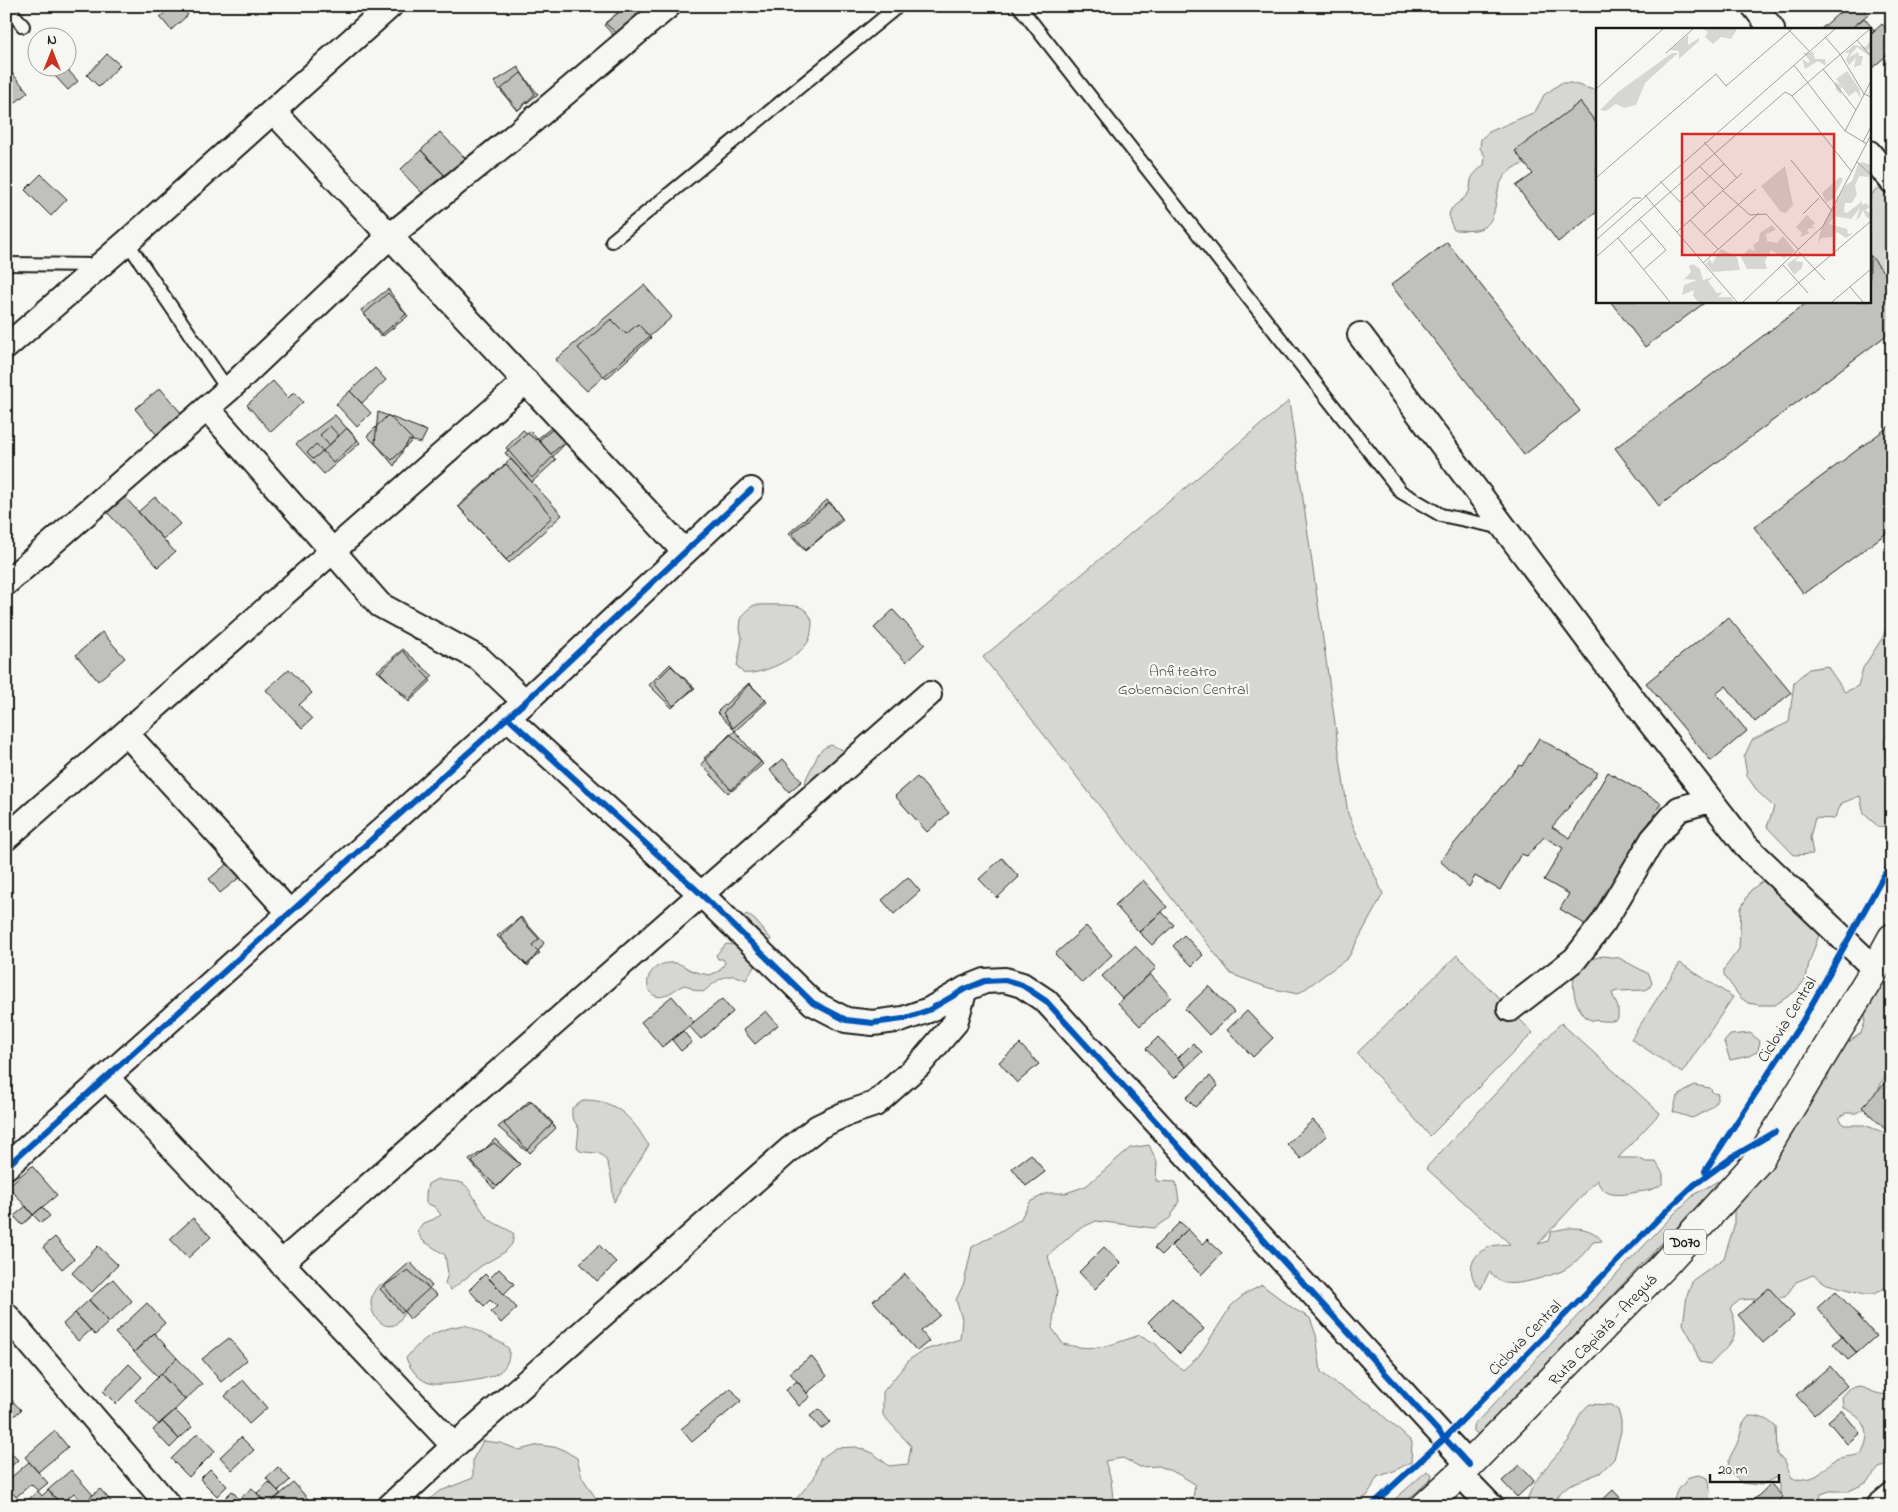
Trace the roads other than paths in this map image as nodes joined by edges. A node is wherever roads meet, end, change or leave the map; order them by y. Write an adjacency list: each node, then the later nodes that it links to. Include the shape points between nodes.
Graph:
1 (7, 6): 7 (lane)
2 (390, 6): 9 (street)
3 (668, 6): 12 (street)
4 (898, 6): 13 (lane)
5 (1019, 6): 23 (lane, via 1401,492 1440,515)
6 (1754, 6): 8 (street)
7 (23, 26)
8 (1771, 28)
9 (273, 111): 12 (street); 14 (street)
10 (1870, 154): 11 (street)
11 (1892, 182)
12 (390, 236): 19 (street); 20 (street)
13 (612, 241)
14 (127, 242): 16 (street); 20 (lane)
15 (6, 264): 16 (lane)
16 (99, 265): 18 (street)
17 (1360, 335): 23 (street)
18 (6, 347)
19 (526, 381): 24 (street); 25 (street)
20 (228, 390): 21 (street)
21 (208, 408): 24 (street); 26 (street)
22 (751, 490): 25 (street)
23 (1504, 528): 31 (street)
24 (333, 550): 28 (street, via 380,605 480,659); 30 (street)
25 (685, 552): 28 (street)
26 (6, 583)
27 (929, 694): 33 (street)
28 (525, 702): 29 (street)
29 (508, 718): 33 (street); 34 (street)
30 (126, 732): 32 (street); 34 (street)
31 (1710, 800): 36 (street, via 1747,847); 38 (street, via 1679,810 1653,839 1603,922 1575,959)
32 (6, 838)
33 (701, 894): 37 (street, via 813,1002 846,1020 873,1023 903,1018 929,1010); 41 (street)
34 (289, 912): 39 (street)
35 (1892, 938): 36 (main road, Ruta Capiatá - Areguá / D070)
36 (1875, 969): 44 (main road, Ruta Capiatá - Areguá / D070, via 1758,1160 1662,1267)
37 (965, 989): 43 (street, via 955,1023 920,1064 875,1104 818,1127 788,1150); 44 (street, via 985,981 1005,980 1022,985 1046,1001)
38 (1510, 1009)
39 (106, 1077): 40 (street); 41 (street)
40 (6, 1167)
41 (281, 1263): 43 (street)
42 (6, 1315): 46 (street)
43 (454, 1446): 47 (street)
44 (1464, 1470): 48 (main road, Ruta Capiatá - Areguá / D070); 49 (street)
45 (1892, 1494): 50 (street)
46 (169, 1506)
47 (390, 1506)
48 (1425, 1506)
49 (1491, 1506)
50 (1879, 1506)

